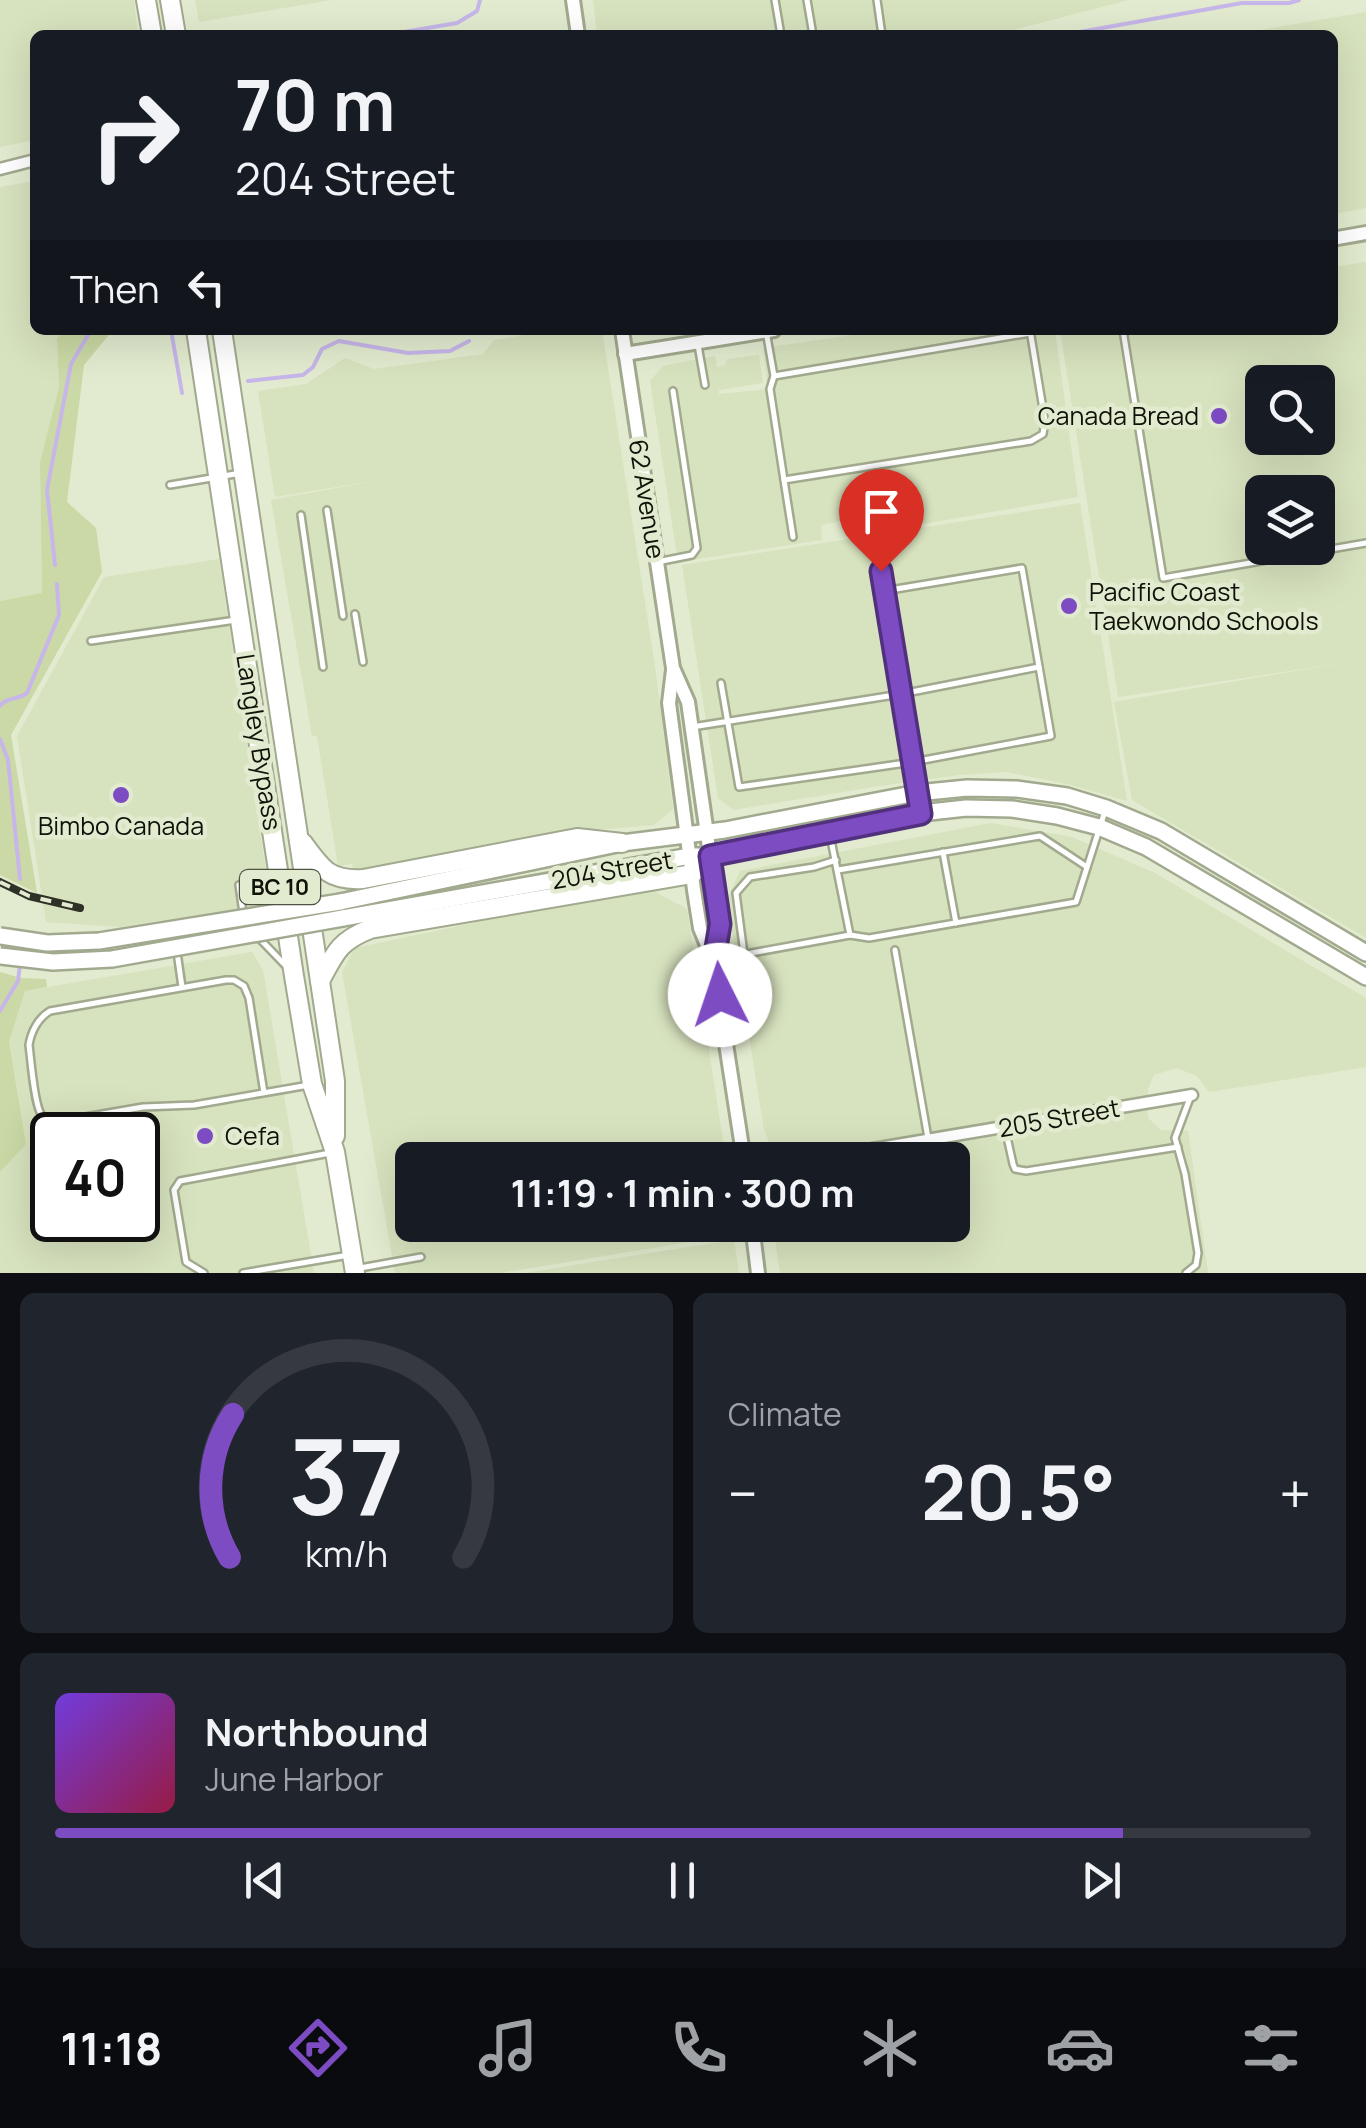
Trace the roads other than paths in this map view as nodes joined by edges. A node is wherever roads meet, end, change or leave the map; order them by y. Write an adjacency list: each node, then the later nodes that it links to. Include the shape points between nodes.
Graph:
1 (146, 0): 8 (highway)
2 (170, 0): 9 (highway)
3 (178, 0): 9 (lane)
4 (574, 0): 10 (street)
5 (774, 0): 11 (lane)
6 (807, 0): 12 (lane)
7 (877, 0): 13 (lane)
8 (151, 30)
9 (175, 30)
10 (577, 30)
11 (779, 30)
12 (812, 30)
13 (881, 30)
14 (30, 161): 15 (street)
15 (0, 169)
16 (1366, 234): 17 (street)
17 (1338, 238)
18 (197, 335): 32 (highway, Langley Bypass / BC 10)
19 (223, 335): 31 (highway, Langley Bypass / BC 10)
20 (623, 335): 27 (street, 62 Avenue)
21 (744, 335): 26 (street)
22 (770, 335): 28 (lane)
23 (1013, 335): 28 (lane)
24 (1031, 335): 33 (lane, via 1043,434)
25 (1123, 335): 38 (lane, via 1163,578)
26 (698, 342): 27 (street); 29 (lane)
27 (626, 354): 40 (street, 62 Avenue)
28 (774, 376): 33 (lane, via 770,389)
29 (705, 386)
30 (674, 391): 40 (lane, via 696,548 692,555)
31 (244, 472): 32 (lane); 62 (highway, Langley Bypass / BC 10)
32 (218, 476): 34 (lane); 44 (highway, Langley Bypass / BC 10)
33 (784, 480): 37 (lane)
34 (170, 485)
35 (327, 510): 43 (lane)
36 (301, 514): 47 (lane)
37 (794, 537)
38 (1366, 543)
39 (878, 550): 41 (lane)
40 (657, 562): 49 (street, 62 Avenue)
41 (884, 591): 48 (lane, via 1022,568); 51 (lane)
42 (355, 614): 46 (lane)
43 (343, 616)
44 (240, 619): 45 (lane); 70 (highway, Langley Bypass / BC 10)
45 (91, 642)
46 (363, 662)
47 (323, 667)
48 (1039, 667): 51 (lane); 54 (lane, via 1051,736)
49 (673, 668): 53 (street, 62 Avenue); 61 (street, 62 Avenue, via 669,703)
50 (721, 683): 52 (lane)
51 (901, 694): 52 (lane); 54 (lane)
52 (726, 722): 53 (lane); 54 (lane, via 739,787)
53 (692, 728): 60 (street, 62 Avenue)
54 (913, 762): 55 (lane)
55 (918, 793): 56 (main road, 204 Street, via 1016,789); 57 (lane); 60 (main road, 204 Street)
56 (1106, 808): 58 (lane); 77 (main road, 204 Street, via 1160,832)
57 (921, 814): 58 (main road, via 1012,809); 59 (main road)
58 (1099, 827): 68 (lane); 82 (main road, via 1146,847)
59 (830, 831): 65 (main road); 66 (lane)
60 (706, 832): 61 (main road, 204 Street); 65 (street, 62 Avenue)
61 (686, 834): 63 (main road, 204 Street); 67 (street, 62 Avenue)
62 (300, 838): 63 (highway, via 318,864 343,880 577,838); 83 (highway, Langley Bypass / BC 10)
63 (622, 844): 71 (main road, 204 Street)
64 (943, 852): 68 (lane, via 1040,836); 69 (lane); 72 (lane)
65 (710, 856): 67 (highway); 80 (street, 62 Avenue, via 720,924)
66 (836, 860): 69 (lane); 78 (lane, via 750,877 736,893)
67 (691, 865): 71 (main road, 204 Street); 80 (street, 62 Avenue, via 700,928); 83 (highway, via 370,930 344,942)
68 (1087, 867): 72 (lane, via 1076,902)
69 (838, 870): 74 (lane)
70 (279, 878): 73 (lane, via 239,884); 81 (highway, Langley Bypass / BC 10)
71 (341, 910): 75 (main road, 204 Street, bridge, via 116,939 47,944); 79 (main road, 204 Street, bridge, via 112,959)
72 (956, 923): 74 (lane, via 870,938)
73 (245, 926): 81 (lane); 84 (lane, via 175,938)
74 (850, 935): 78 (lane)
75 (0, 936)
76 (895, 950): 89 (lane)
77 (1366, 953)
78 (744, 954): 80 (lane)
79 (0, 956)
80 (714, 960): 90 (street, 62 Avenue)
81 (294, 976): 85 (highway, Langley Bypass / BC 10)
82 (1366, 976)
83 (320, 982): 93 (highway, Langley Bypass / BC 10, via 335,1081)
84 (182, 987): 86 (lane, via 226,980 244,986); 86 (lane, via 43,1015 29,1045 41,1114 56,1122)
85 (312, 1084): 86 (lane); 93 (highway, Langley Bypass / BC 10)
86 (264, 1093)
87 (1192, 1095): 88 (street, 205 Street); 92 (lane, via 1175,1138)
88 (1005, 1128): 89 (street, 205 Street); 92 (lane, via 1015,1169 1026,1171)
89 (929, 1140): 91 (street, 205 Street)
90 (741, 1142)
91 (917, 1142)
92 (1178, 1147): 100 (lane, via 1198,1253)
93 (334, 1152): 96 (highway, Langley Bypass / BC 10); 97 (lane, via 180,1181 174,1190 186,1262)
94 (754, 1242): 99 (street)
95 (421, 1257): 96 (lane)
96 (353, 1265): 98 (lane)
97 (204, 1273)
98 (243, 1273)
99 (758, 1273)
100 (1186, 1273)

